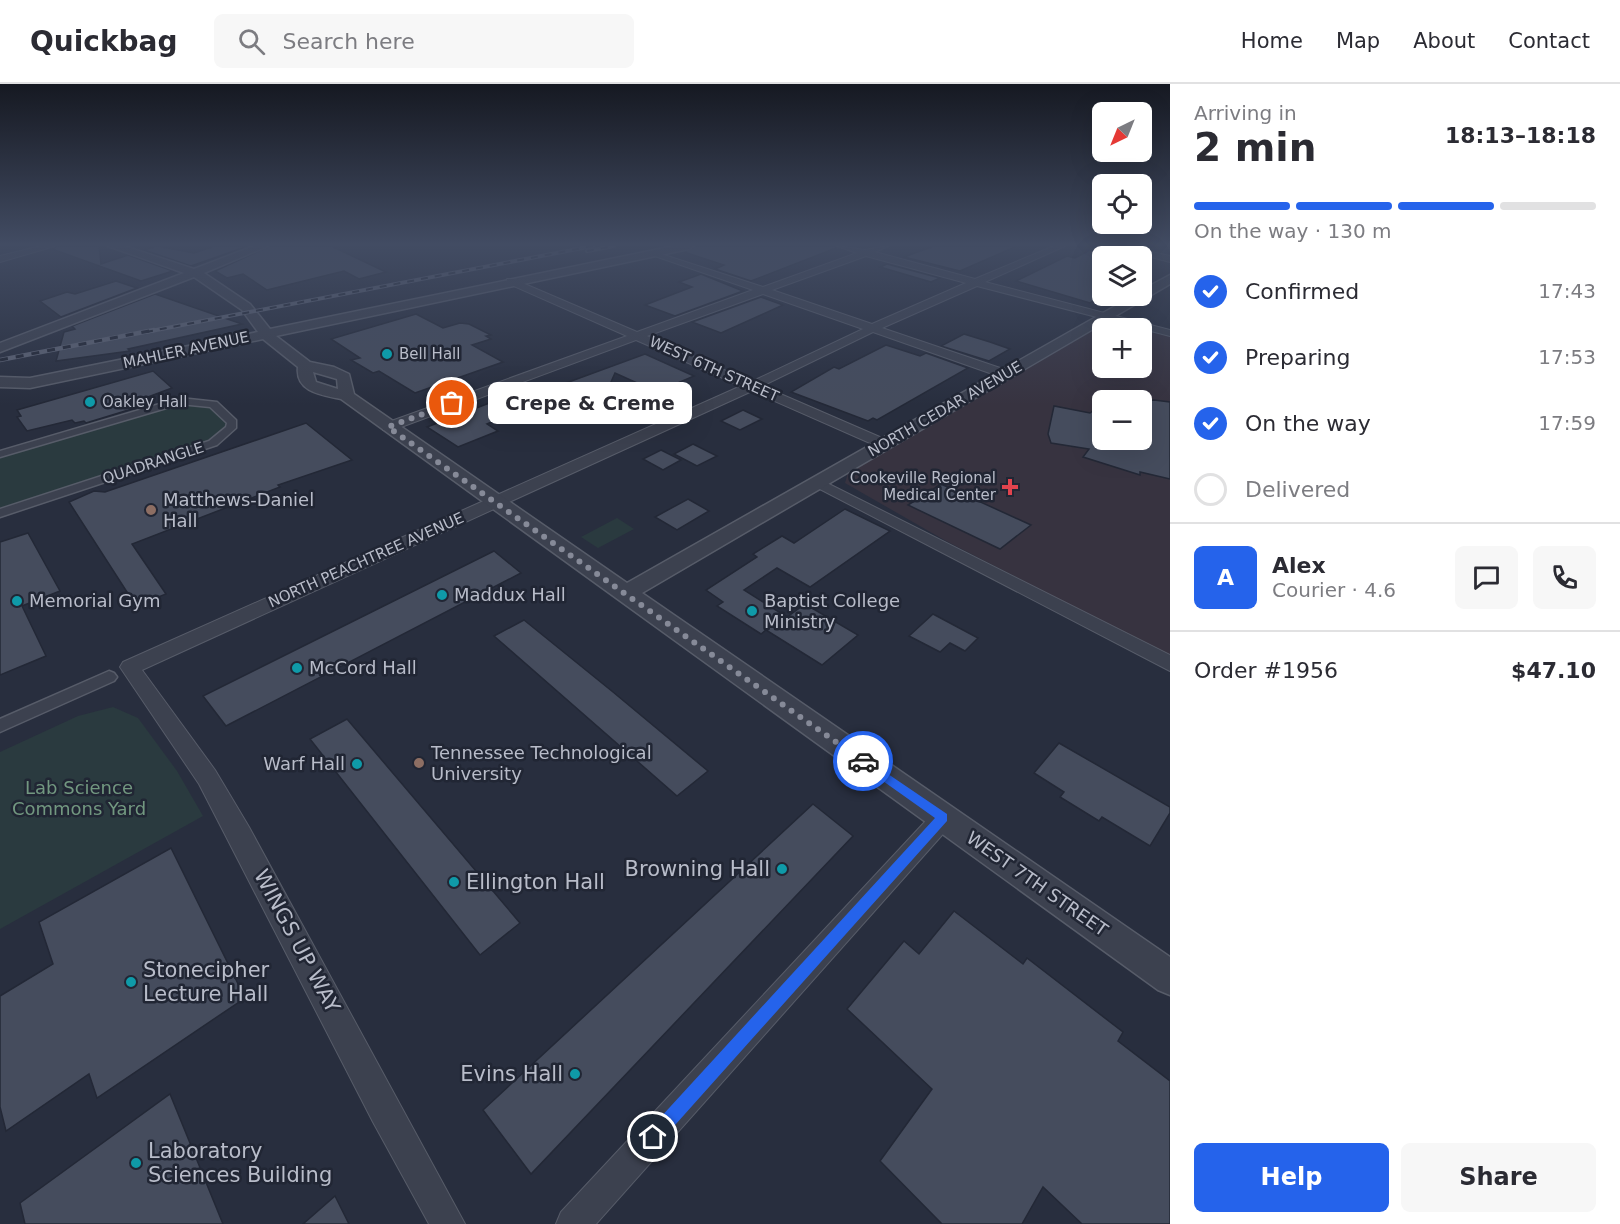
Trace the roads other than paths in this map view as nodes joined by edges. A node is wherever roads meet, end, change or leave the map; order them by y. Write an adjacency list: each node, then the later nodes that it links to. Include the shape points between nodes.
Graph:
1 (128, 299): 15 (street)
2 (235, 299): 12 (street, WEST 7TH STREET, via 246,307)
3 (425, 299): 12 (street, MAHLER AVENUE)
4 (552, 299): 14 (street, WEST 6TH STREET)
5 (736, 299): 14 (street)
6 (792, 299): 11 (street)
7 (939, 299): 11 (street, NORTH PEACHTREE AVENUE)
8 (1040, 299): 10 (street)
9 (1122, 306): 10 (street, NORTH CEDAR AVENUE)
10 (1104, 317): 13 (street); 16 (street, NORTH CEDAR AVENUE)
11 (875, 328): 16 (street); 18 (street, NORTH PEACHTREE AVENUE)
12 (266, 333): 17 (street, MAHLER AVENUE, via 30,383); 19 (street, WEST 7TH STREET, via 306,366 344,377 346,396)
13 (1170, 333)
14 (637, 336): 18 (street, WEST 6TH STREET); 19 (street)
15 (0, 348)
16 (1005, 374): 20 (street, NORTH CEDAR AVENUE)
17 (0, 385)
18 (752, 386): 20 (street, WEST 6TH STREET); 23 (street, NORTH PEACHTREE AVENUE)
19 (388, 427): 23 (street, WEST 7TH STREET)
20 (884, 444): 22 (street, NORTH CEDAR AVENUE)
21 (0, 452): 24 (street, QUADRANGLE, via 180,401 213,405 232,422 231,428 213,443)
22 (819, 483): 25 (street, NORTH CEDAR AVENUE); 26 (street)
23 (494, 503): 25 (street, WEST 7TH STREET); 27 (street, NORTH PEACHTREE AVENUE)
24 (0, 513)
25 (625, 594): 29 (street, WEST 7TH STREET)
26 (1170, 664)
27 (120, 672): 28 (street); 31 (street, WINGS UP WAY, via 207,777)
28 (0, 726)
29 (943, 818): 30 (street, WEST 7TH STREET); 32 (street)
30 (1170, 978)
31 (448, 1224)
32 (573, 1224)

